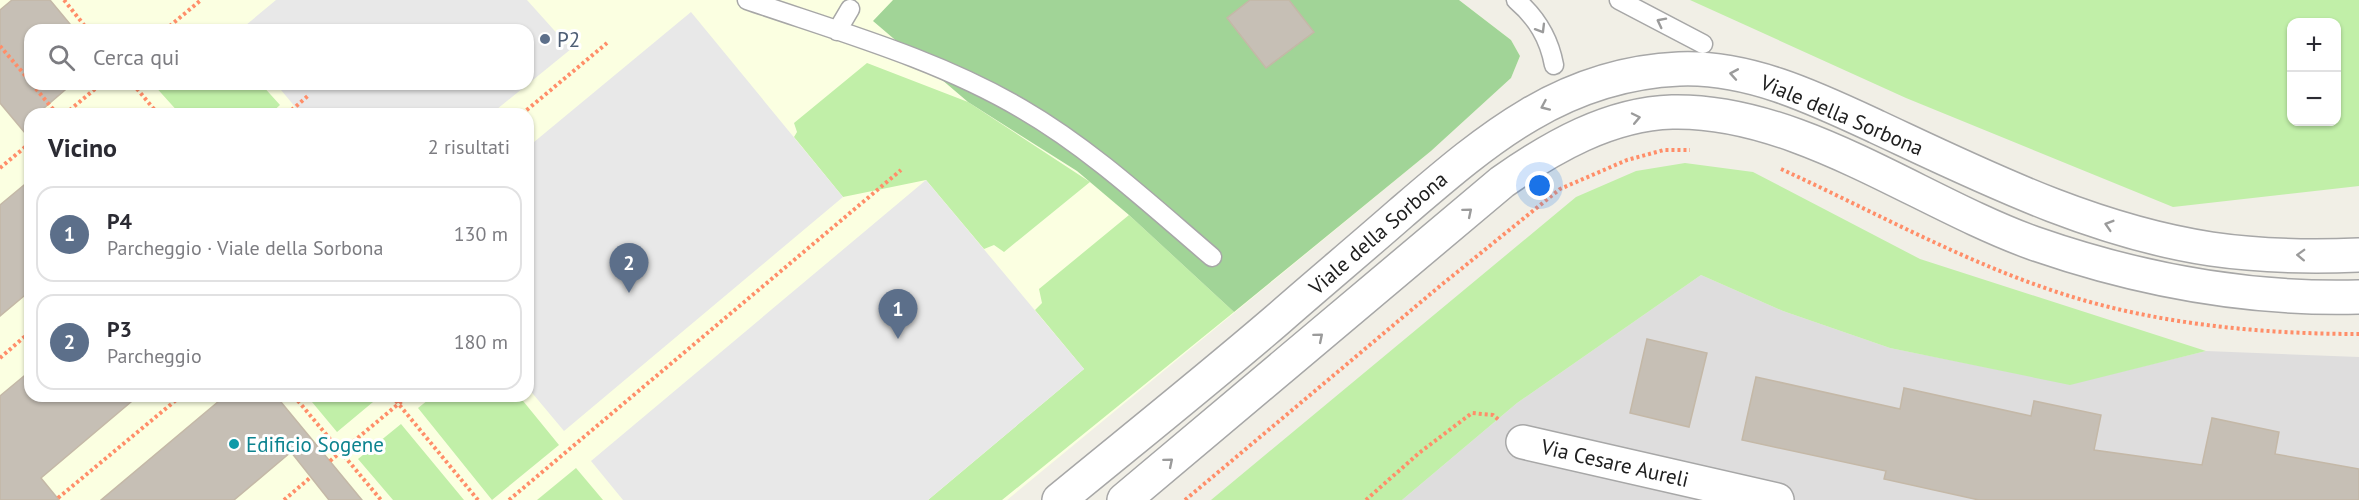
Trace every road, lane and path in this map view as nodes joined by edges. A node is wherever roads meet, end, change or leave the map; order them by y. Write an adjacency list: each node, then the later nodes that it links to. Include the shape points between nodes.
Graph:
1 (64, 0): 7 (path)
2 (201, 0): 8 (path)
3 (747, 0): 9 (lane)
4 (1516, 0): 13 (lane, one-way to 13, via 1539,24)
5 (1619, 0): 11 (lane, one-way to 5)
6 (850, 9): 9 (lane)
7 (83, 24)
8 (172, 24)
9 (837, 32): 30 (lane, via 957,76 1023,109 1118,177)
10 (607, 43): 23 (path)
11 (1703, 44)
12 (0, 46): 14 (path)
13 (1554, 64)
14 (24, 75)
15 (37, 90): 19 (path)
16 (94, 90): 20 (path)
17 (138, 90): 21 (path)
18 (309, 95): 22 (path)
19 (52, 108)
20 (72, 108)
21 (153, 108)
22 (293, 108)
23 (529, 108)
24 (24, 148): 26 (path)
25 (1692, 149): 50 (path, via 1664,150 1627,160 1560,189)
26 (0, 168)
27 (1778, 168): 32 (path, via 1944,245 2076,298 2209,325 2293,334)
28 (901, 170): 47 (path)
29 (2359, 255): 48 (street, Viale della Sorbona, one-way to 48, via 2212,249 2112,226 1984,178 1843,111 1773,84 1718,71 1661,71 1592,85 1534,110 1502,131)
30 (1212, 257)
31 (2359, 297): 49 (street, Viale della Sorbona, one-way to 31, via 1510,177 1576,137 1655,114 1720,116 1790,134 2031,242 2124,272 2238,293)
32 (2359, 334)
33 (24, 337): 34 (path)
34 (0, 358)
35 (174, 402): 43 (path)
36 (299, 402): 40 (path)
37 (400, 402): 38 (path)
38 (398, 404): 40 (path); 46 (path)
39 (1523, 442): 51 (path, via 1493,415 1472,413); 52 (street, Via Cesare Aureli)
40 (341, 452): 41 (path); 45 (path)
41 (330, 461)
42 (311, 477): 44 (path)
43 (58, 498)
44 (284, 500)
45 (381, 500)
46 (478, 500)
47 (509, 500)
48 (1059, 500)
49 (1124, 500)
50 (1185, 500)
51 (1366, 500)
52 (1777, 500)

